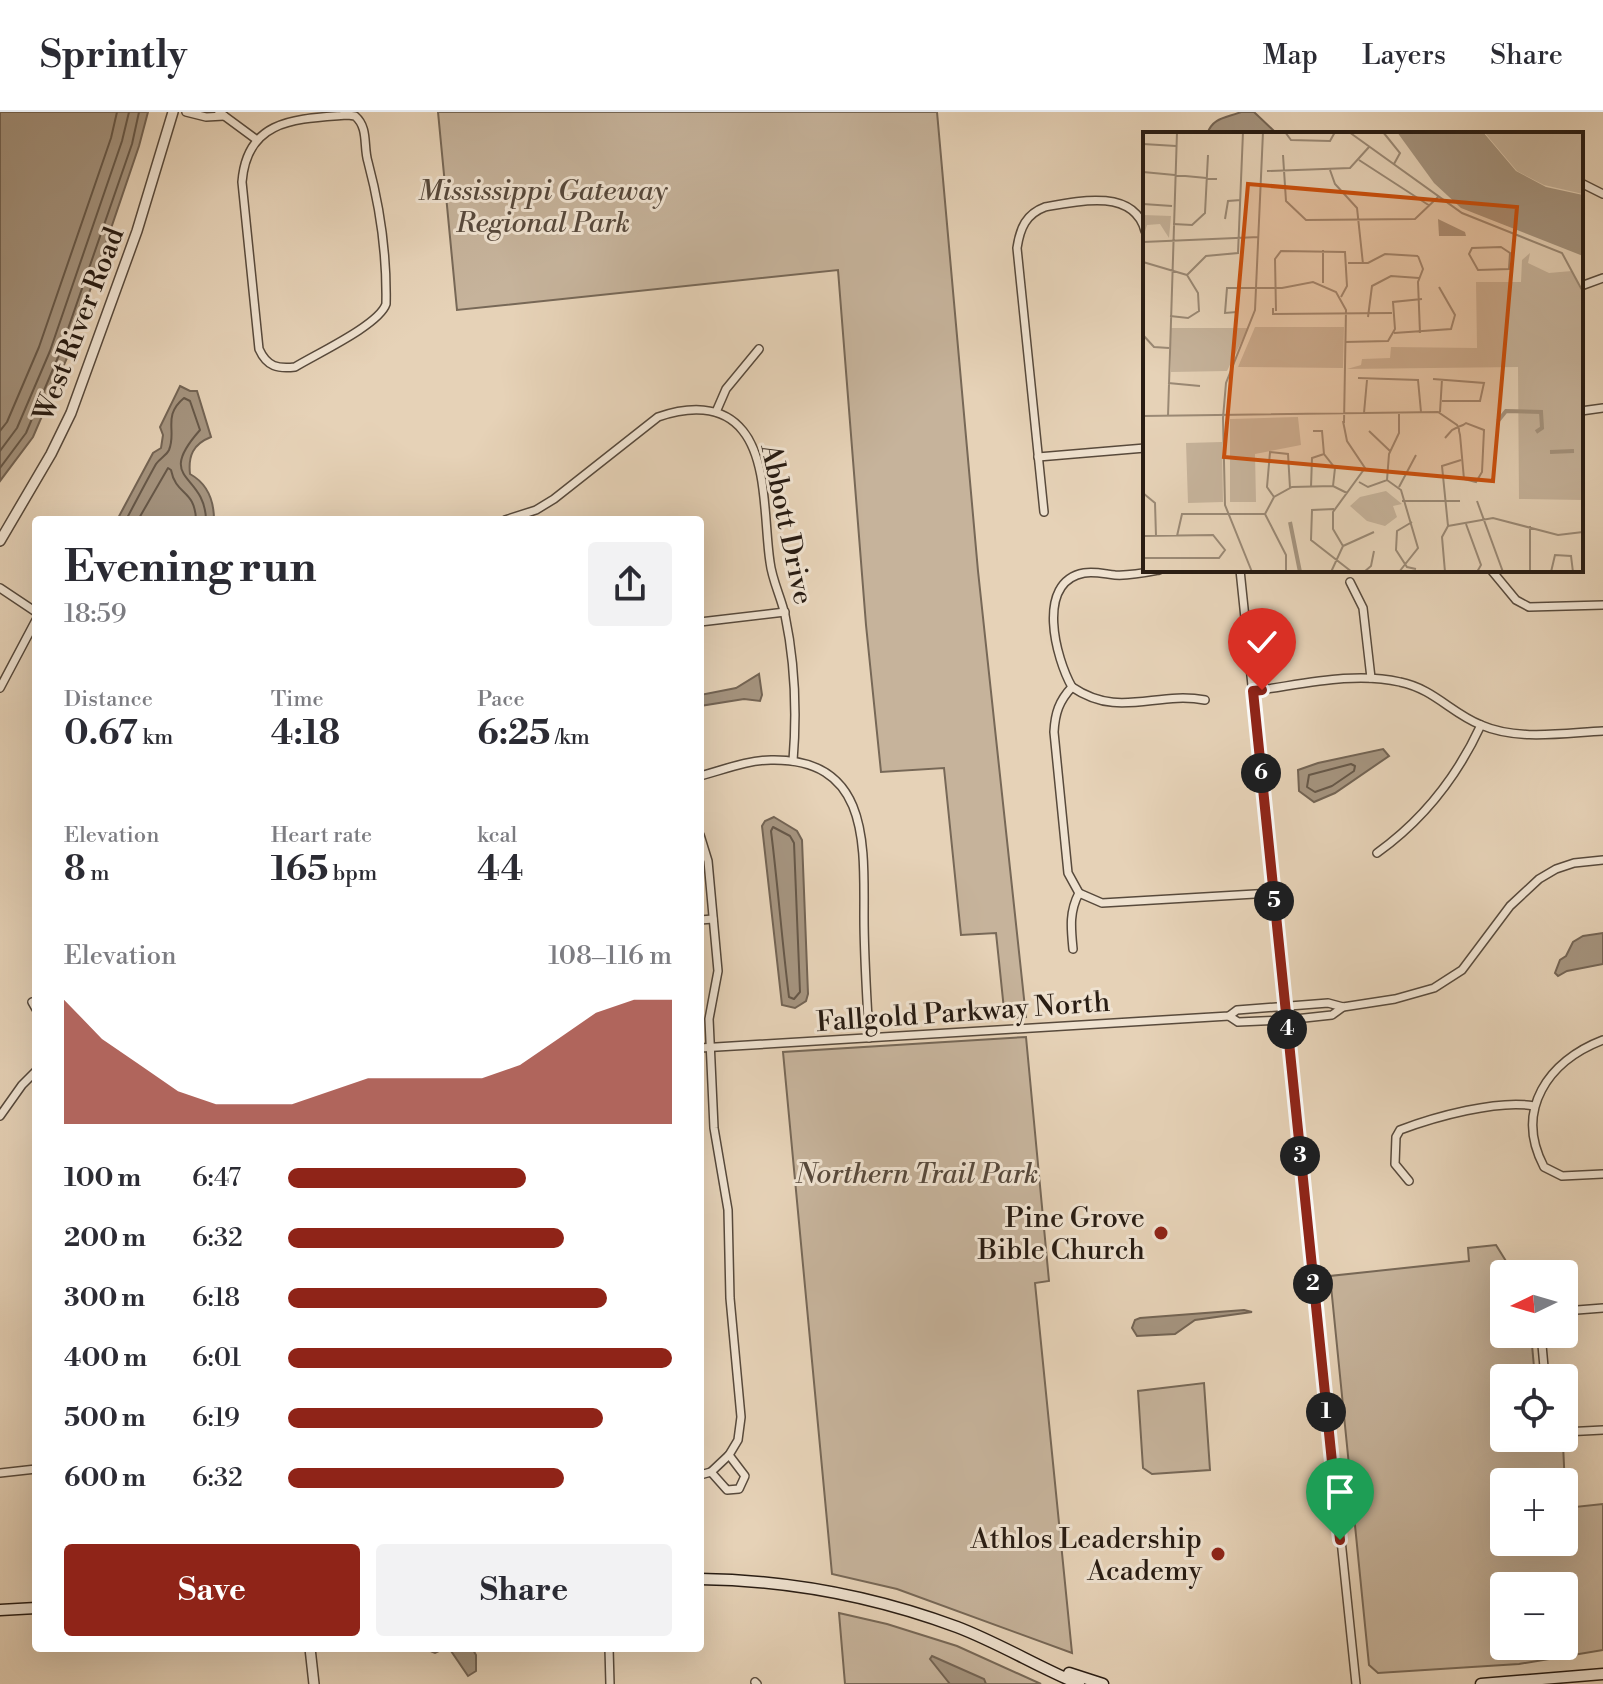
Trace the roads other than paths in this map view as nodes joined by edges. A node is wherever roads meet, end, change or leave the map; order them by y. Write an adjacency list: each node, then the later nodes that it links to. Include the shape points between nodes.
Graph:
1 (173, 112): 18 (street, West River Road, via 77,399)
2 (186, 112): 3 (street)
3 (222, 114): 4 (street)
4 (257, 140): 4 (street, via 242,182 259,349 271,365 295,367 384,310 376,191 363,126 355,116 284,122)
5 (1583, 184): 6 (street)
6 (1603, 194)
7 (1143, 226): 15 (street, via 1125,204 1107,201 1045,207 1019,232)
8 (1603, 278): 9 (street)
9 (1583, 285)
10 (759, 349): 13 (street, via 726,389)
11 (1603, 408): 12 (street)
12 (1583, 411)
13 (716, 412): 17 (street, via 694,408 658,417 554,499); 26 (street, Abbott Drive, via 742,429 753,446 771,570)
14 (1143, 448): 15 (street)
15 (1038, 457): 16 (street)
16 (1044, 512)
17 (517, 516)
18 (0, 541)
19 (1147, 572): 30 (street, via 1082,573 1060,588 1054,612 1058,652)
20 (1240, 572): 32 (street)
21 (1493, 572): 24 (street, via 1516,600 1529,607)
22 (1350, 582): 29 (street, via 1363,608)
23 (0, 588): 25 (street)
24 (1603, 605)
25 (32, 609)
26 (785, 612): 27 (street); 36 (street, Abbott Drive, via 797,711)
27 (704, 622)
28 (32, 628): 31 (street)
29 (1371, 678): 32 (street); 34 (street, via 1432,693)
30 (1072, 687): 33 (street, via 1115,704); 41 (street, via 1055,715 1054,732 1068,873)
31 (0, 688)
32 (1253, 691): 42 (street)
33 (1205, 700)
34 (1481, 725): 35 (street, via 1525,734); 39 (street, via 1449,783 1401,836)
35 (1603, 731)
36 (793, 761): 37 (street, via 770,760); 50 (street, via 832,777 856,809 864,863)
37 (704, 775)
38 (704, 848): 43 (street)
39 (1377, 853)
40 (1603, 860): 47 (street, via 1556,869 1531,885 1449,981 1395,999)
41 (1079, 893): 42 (street, via 1102,903); 45 (street, via 1070,919)
42 (1273, 893): 46 (street)
43 (713, 919): 44 (street); 53 (street, via 718,971)
44 (704, 920)
45 (1073, 949)
46 (1285, 1007): 47 (street, Fallgold Parkway North); 48 (street, Fallgold Parkway North, via 1237,1010); 49 (street)
47 (1343, 1007): 49 (street, Fallgold Parkway North, via 1332,1015)
48 (1229, 1016): 49 (street, Fallgold Parkway North, via 1238,1022); 50 (street, Fallgold Parkway North)
49 (1286, 1020): 79 (street)
50 (869, 1038): 53 (street, Fallgold Parkway North)
51 (1603, 1040): 55 (street, via 1560,1065)
52 (704, 1048): 53 (street, Fallgold Parkway North)
53 (710, 1048): 63 (street, via 714,1128 728,1210 741,1417 738,1440)
54 (32, 1075): 56 (street)
55 (1534, 1106): 57 (street, via 1536,1146 1544,1167 1562,1176); 58 (street, via 1493,1105 1400,1130 1395,1164)
56 (0, 1116)
57 (1603, 1174)
58 (1409, 1181)
59 (1603, 1308): 60 (street)
60 (1578, 1310)
61 (1603, 1430): 62 (street)
62 (1578, 1431)
63 (729, 1455): 65 (street); 65 (street, via 745,1476 739,1489 727,1490)
64 (32, 1469): 66 (street)
65 (711, 1472): 67 (street)
66 (0, 1473)
67 (704, 1474)
68 (704, 1579): 73 (main road, via 790,1586 879,1603 957,1627)
69 (32, 1608): 70 (main road)
70 (0, 1610)
71 (310, 1652): 75 (street)
72 (609, 1652): 76 (street)
73 (1033, 1661): 77 (main road); 78 (main road)
74 (1603, 1674): 80 (main road)
75 (314, 1684)
76 (610, 1684)
77 (1079, 1684)
78 (1103, 1684)
79 (1356, 1684)
80 (1481, 1684)

